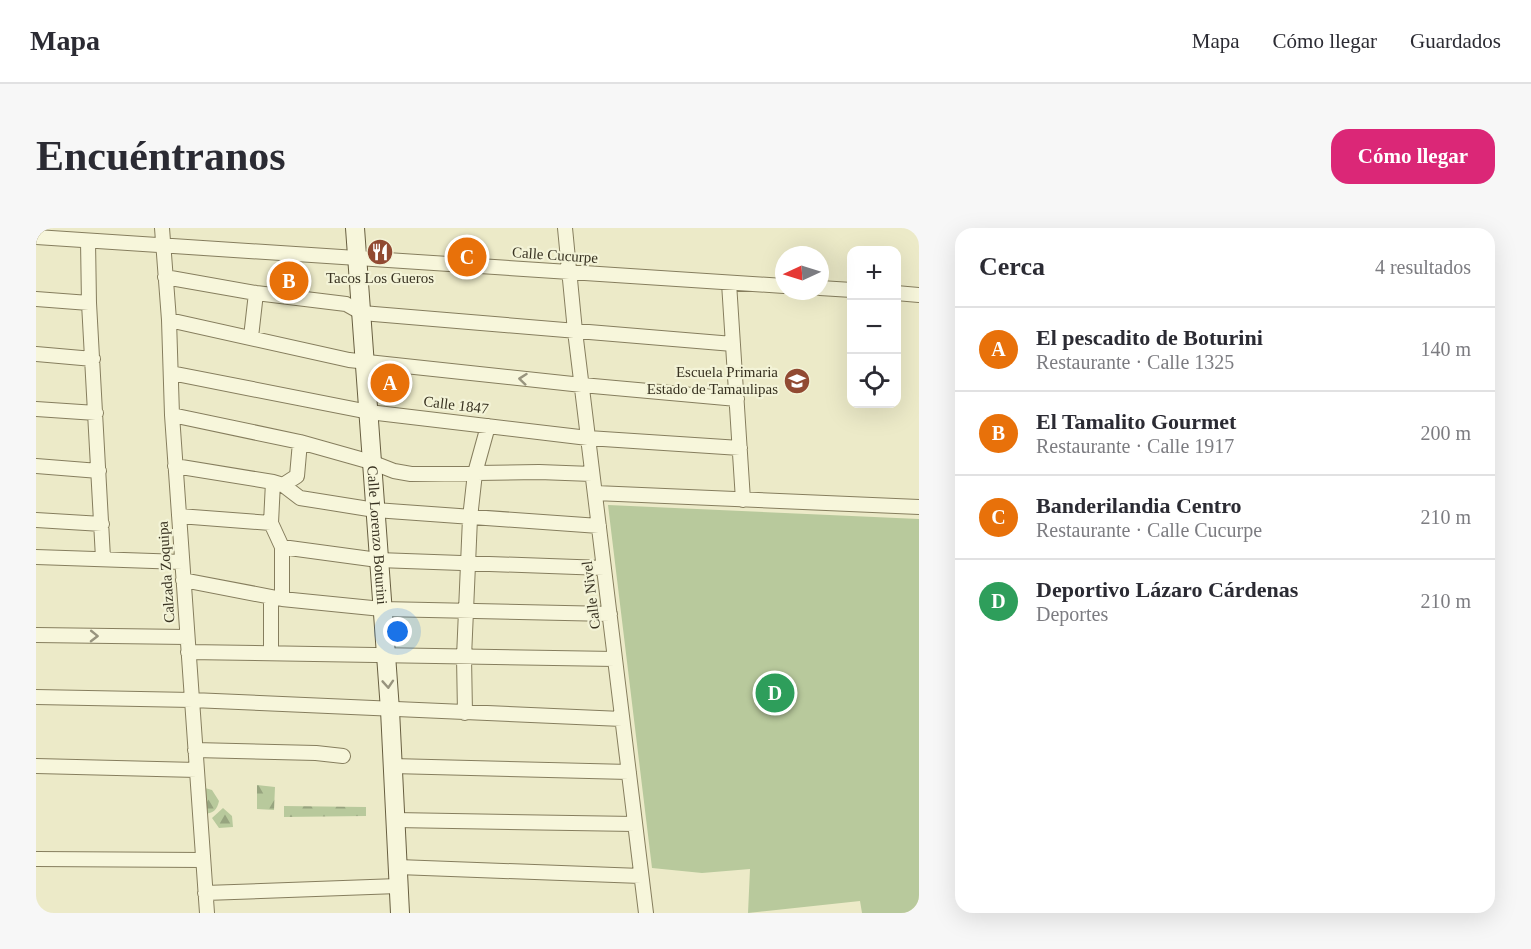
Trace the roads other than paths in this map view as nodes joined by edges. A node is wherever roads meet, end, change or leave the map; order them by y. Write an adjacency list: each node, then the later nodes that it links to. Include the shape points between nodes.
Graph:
1 (162, 228): 6 (street, Calzada Zoquipa)
2 (356, 228): 7 (main road, Calle Lorenzo Boturini)
3 (565, 228): 8 (street, Calle Nivel)
4 (36, 237): 5 (street, Calle Cucurpe)
5 (88, 241): 6 (street, Calle Cucurpe); 18 (street)
6 (162, 245): 7 (street, Calle Cucurpe); 9 (street, Calzada Zoquipa)
7 (358, 259): 8 (street, Calle Cucurpe); 19 (main road, Calle Lorenzo Boturini)
8 (569, 272): 10 (street, Calle Cucurpe); 21 (street, Calle Nivel)
9 (165, 278): 14 (street); 20 (street, Calzada Zoquipa)
10 (729, 283): 11 (street, Calle Cucurpe); 23 (street)
11 (775, 286)
12 (829, 289): 13 (street)
13 (847, 290)
14 (256, 293): 19 (street, via 346,304); 22 (street)
15 (901, 293): 16 (street)
16 (919, 295)
17 (36, 299): 18 (street)
18 (89, 303): 25 (street)
19 (362, 313): 21 (street); 26 (main road, Calle Lorenzo Boturini)
20 (169, 320): 22 (street); 27 (street, Calzada Zoquipa)
21 (575, 331): 23 (street); 28 (street, Calle Nivel)
22 (251, 337): 26 (street)
23 (733, 344): 29 (street)
24 (36, 354): 25 (street)
25 (93, 359): 32 (street)
26 (365, 362): 28 (street, one-way to 26); 31 (main road, Calle Lorenzo Boturini)
27 (171, 373): 31 (street, Calle 1847); 33 (street, Calzada Zoquipa)
28 (582, 385): 29 (street); 35 (street, Calle Nivel)
29 (737, 399): 37 (street)
30 (36, 409): 32 (street)
31 (369, 411): 34 (street, Calle 1847); 38 (main road, Calle Lorenzo Boturini)
32 (96, 413): 41 (street)
33 (172, 415): 36 (street); 40 (street, Calzada Zoquipa)
34 (488, 426): 35 (street, Calle 1847); 42 (street)
35 (588, 438): 37 (street, Calle 1847); 43 (street, Calle Nivel)
36 (300, 442): 38 (street); 44 (street, via 297,476)
37 (740, 448): 46 (street)
38 (371, 462): 42 (street, via 411,474); 48 (main road, Calle Lorenzo Boturini)
39 (36, 466): 41 (street)
40 (175, 466): 44 (street); 49 (street, Calzada Zoquipa)
41 (99, 471): 53 (street)
42 (475, 474): 43 (street); 50 (street)
43 (592, 474): 45 (street, Calle Nivel)
44 (278, 484): 48 (street, via 300,498); 52 (street)
45 (595, 493): 46 (street); 54 (street, Calle Nivel)
46 (743, 500): 47 (street)
47 (919, 507)
48 (375, 510): 50 (street); 58 (main road, Calle Lorenzo Boturini)
49 (179, 516): 52 (street); 59 (street, Calzada Zoquipa)
50 (470, 518): 54 (street); 60 (street)
51 (36, 520): 53 (street)
52 (271, 523): 55 (street)
53 (102, 525): 57 (street)
54 (599, 526): 61 (street, Calle Nivel)
55 (282, 547): 58 (street); 63 (street)
56 (36, 557): 57 (street)
57 (104, 558): 59 (street)
58 (378, 560): 60 (street); 64 (main road, Calle Lorenzo Boturini)
59 (182, 562): 62 (street, Calzada Zoquipa)
60 (468, 564): 61 (street); 65 (street)
61 (604, 568): 66 (street, Calle Nivel)
62 (183, 580): 63 (street); 68 (street, Calzada Zoquipa)
63 (277, 598): 64 (street); 70 (street)
64 (382, 609): 65 (street); 71 (main road, Calle Lorenzo Boturini)
65 (466, 610): 66 (street); 72 (street)
66 (610, 614): 73 (street, Calle Nivel)
67 (36, 635): 68 (street, one-way to 68)
68 (187, 637): 69 (street, Calzada Zoquipa)
69 (188, 652): 70 (street); 75 (street, Calzada Zoquipa)
70 (271, 653): 71 (street)
71 (386, 656): 72 (street); 76 (main road, Calle Lorenzo Boturini, one-way to 76)
72 (464, 657): 73 (street); 77 (street)
73 (615, 659): 78 (street, Calle Nivel)
74 (36, 697): 75 (street)
75 (192, 700): 76 (street); 79 (street, Calzada Zoquipa)
76 (390, 710): 77 (street); 82 (main road, Calle Lorenzo Boturini)
77 (465, 713): 78 (street)
78 (622, 719): 84 (street, Calle Nivel)
79 (195, 750): 80 (street); 83 (street, Calzada Zoquipa)
80 (343, 756)
81 (36, 766): 83 (street)
82 (392, 766): 84 (street); 85 (main road, Calle Lorenzo Boturini)
83 (197, 770): 88 (street, Calzada Zoquipa)
84 (629, 772): 86 (street, Calle Nivel)
85 (395, 820): 86 (street); 89 (main road, Calle Lorenzo Boturini)
86 (635, 824): 90 (street, Calle Nivel)
87 (36, 860): 88 (street)
88 (203, 860): 92 (street, Calzada Zoquipa)
89 (398, 867): 90 (street); 91 (main road, Calle Lorenzo Boturini)
90 (641, 876): 95 (street, Calle Nivel)
91 (398, 886): 92 (street); 94 (main road, Calle Lorenzo Boturini)
92 (205, 893): 93 (street, Calzada Zoquipa)
93 (207, 913)
94 (399, 913)
95 (646, 913)

